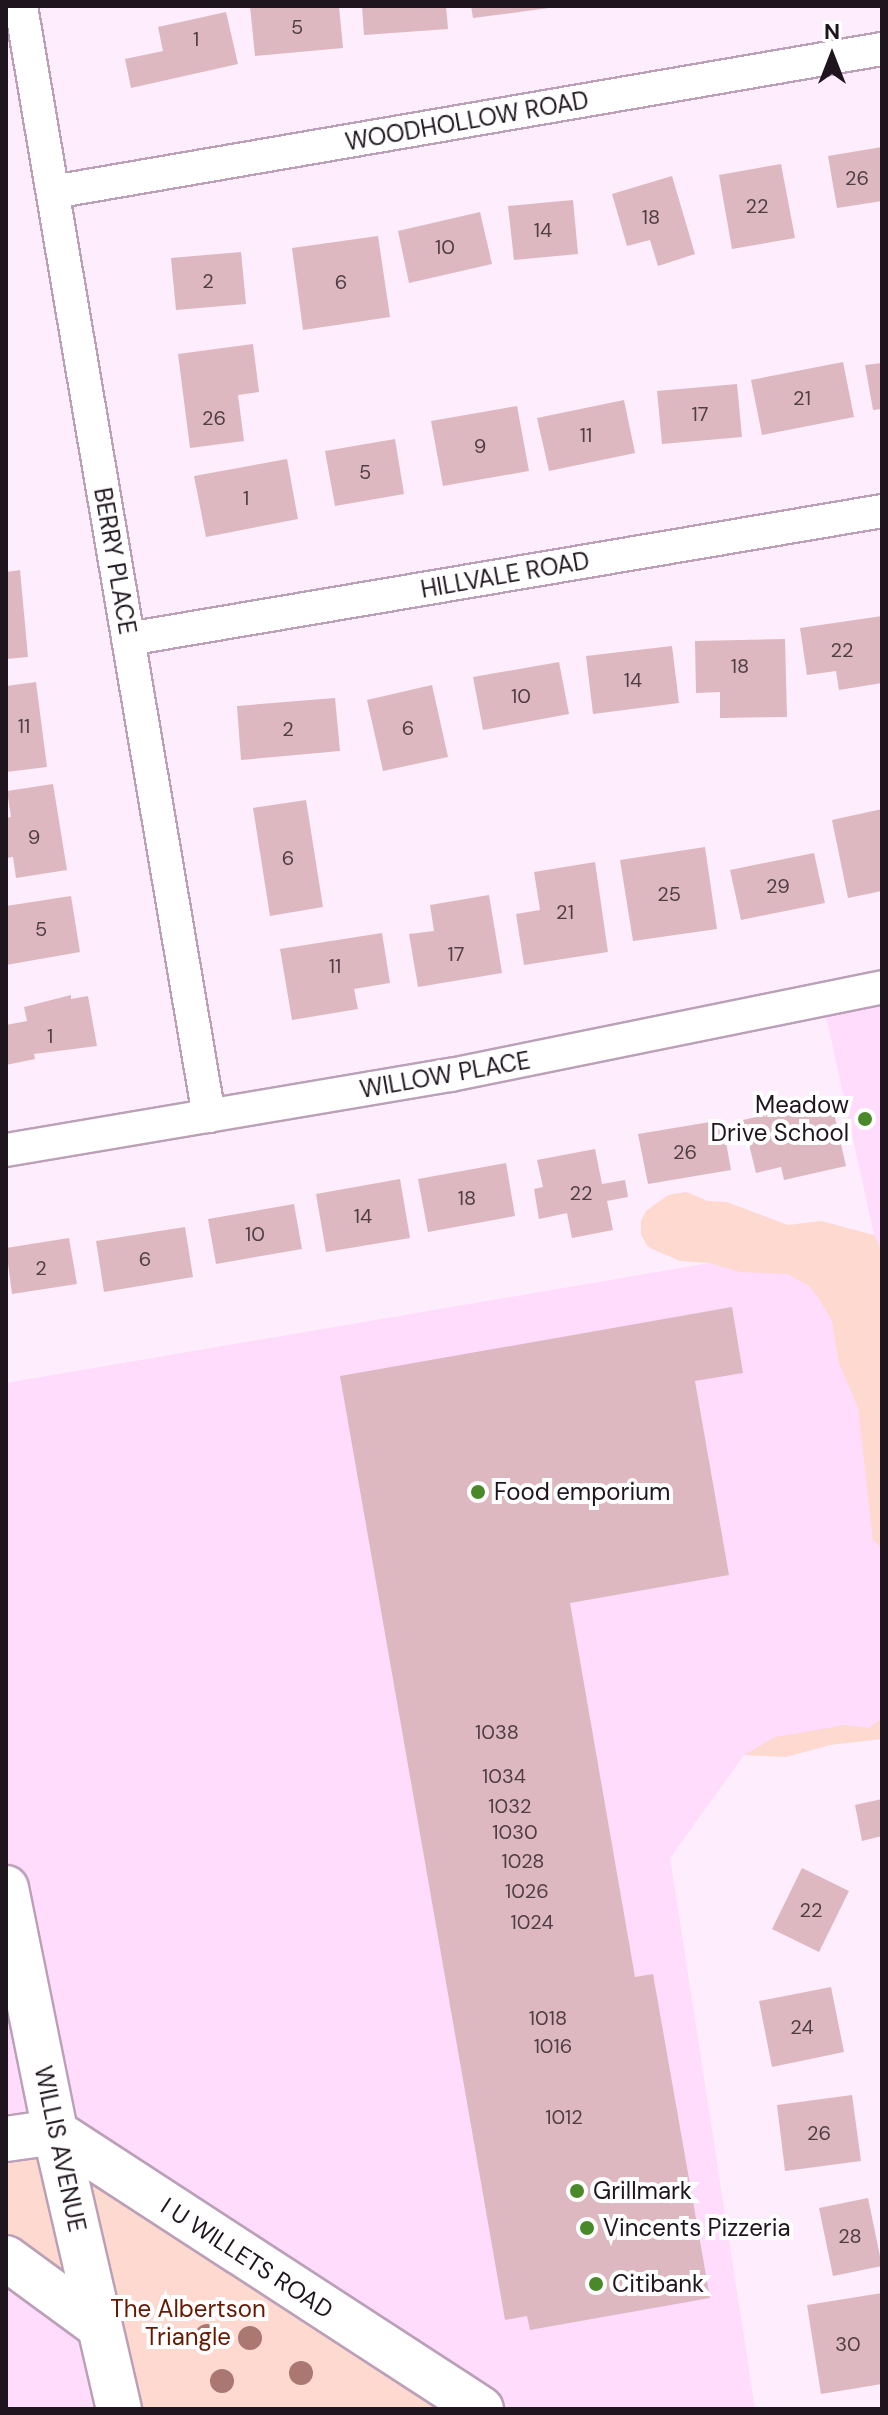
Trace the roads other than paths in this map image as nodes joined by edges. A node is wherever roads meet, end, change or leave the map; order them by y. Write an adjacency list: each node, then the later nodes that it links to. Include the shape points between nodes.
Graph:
1 (21, 6): 3 (street, BERRY PLACE)
2 (882, 49): 3 (street, WOODHOLLOW ROAD)
3 (53, 192): 5 (street, BERRY PLACE)
4 (882, 511): 5 (street, HILLVALE ROAD)
5 (128, 639): 7 (street, BERRY PLACE)
6 (882, 987): 7 (street, WILLOW PLACE, via 465,1072)
7 (209, 1116): 8 (street, WILLOW PLACE)
8 (6, 1150)
9 (6, 1888): 10 (main road, WILLIS AVENUE)
10 (55, 2132): 11 (main road); 13 (main road, WILLIS AVENUE); 15 (main road, I U WILLETS ROAD)
11 (6, 2139)
12 (6, 2258): 13 (main road)
13 (99, 2326): 14 (main road, WILLIS AVENUE)
14 (119, 2409)
15 (481, 2409)

